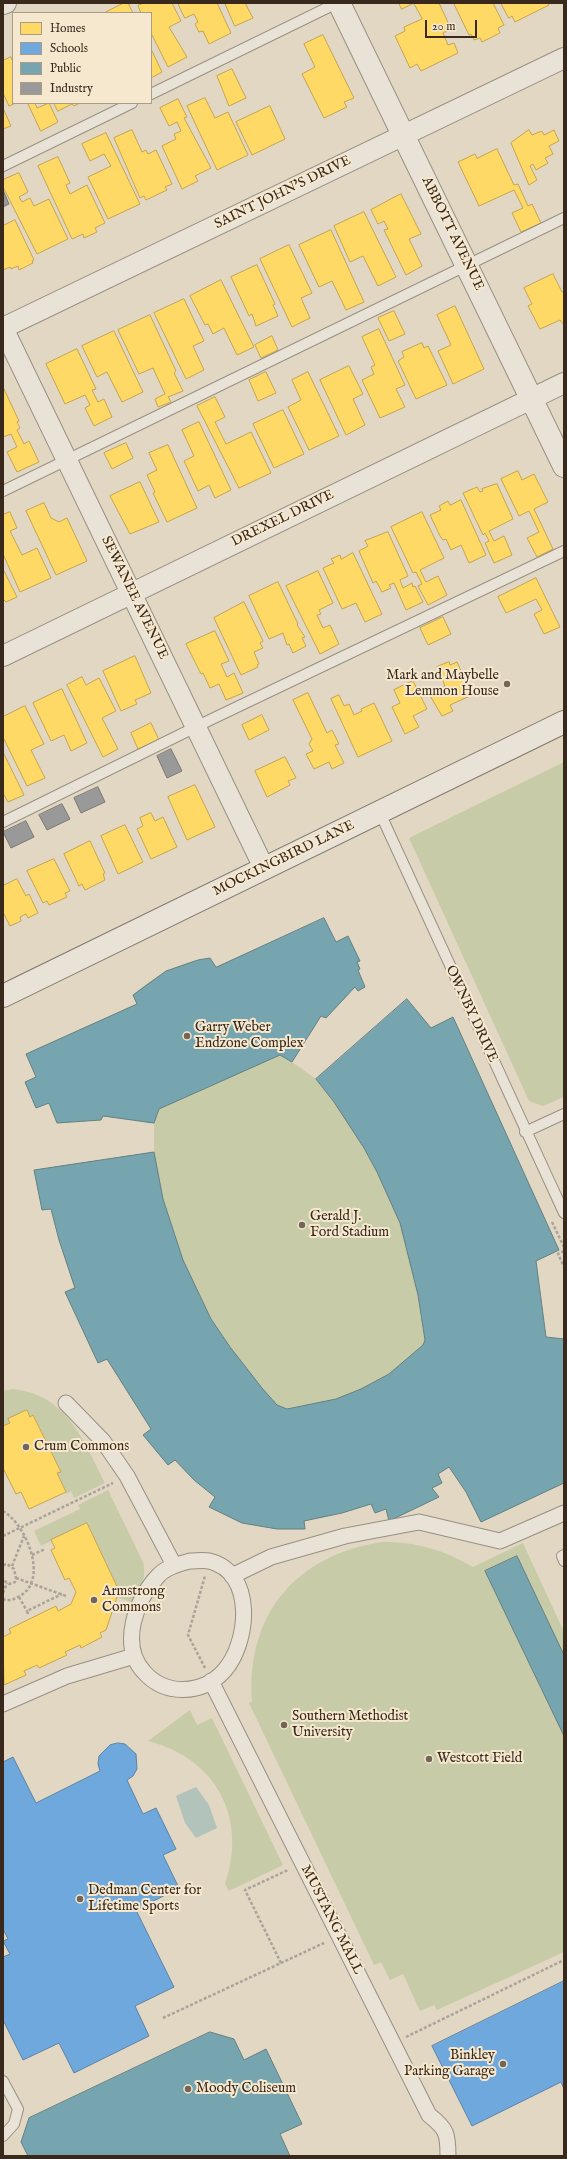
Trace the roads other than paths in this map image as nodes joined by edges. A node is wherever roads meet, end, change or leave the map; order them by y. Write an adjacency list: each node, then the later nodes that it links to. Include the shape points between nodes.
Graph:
1 (6, 3): 3 (street)
2 (338, 3): 5 (lane); 7 (main road, ABBOTT AVENUE)
3 (3, 4)
4 (564, 58): 7 (street, SAINT JOHN'S DRIVE)
5 (152, 94)
6 (130, 104): 8 (lane)
7 (404, 136): 10 (main road, ABBOTT AVENUE); 11 (street, SAINT JOHN'S DRIVE)
8 (3, 166)
9 (564, 218): 10 (lane)
10 (467, 266): 13 (main road, ABBOTT AVENUE); 14 (lane)
11 (3, 328): 14 (street, SEWANEE AVENUE)
12 (564, 383): 13 (street, DREXEL DRIVE)
13 (532, 399): 15 (main road, ABBOTT AVENUE); 18 (street, DREXEL DRIVE)
14 (67, 460): 16 (lane); 18 (street, SEWANEE AVENUE)
15 (564, 466)
16 (3, 491)
17 (564, 551): 21 (lane)
18 (132, 593): 19 (street, DREXEL DRIVE); 21 (street, SEWANEE AVENUE)
19 (3, 656)
20 (564, 722): 22 (main road, MOCKINGBIRD LANE)
21 (196, 726): 23 (lane); 24 (street, SEWANEE AVENUE)
22 (380, 813): 24 (main road, MOCKINGBIRD LANE); 27 (lane, OWNBY DRIVE)
23 (3, 822)
24 (264, 868): 25 (main road, MOCKINGBIRD LANE)
25 (3, 996)
26 (564, 1114): 27 (lane)
27 (525, 1132): 28 (lane, OWNBY DRIVE)
28 (564, 1214)
29 (66, 1403): 33 (street, via 103,1441 127,1476)
30 (564, 1512): 34 (street, via 500,1541 419,1522 345,1536 270,1557)
31 (564, 1555): 32 (lane)
32 (564, 1562)
33 (174, 1565): 34 (street, via 190,1561 209,1561); 35 (street, via 159,1575 139,1605 131,1639)
34 (232, 1576): 36 (street, via 242,1596 242,1630 235,1654 224,1671)
35 (134, 1656): 36 (street, via 143,1671 172,1690 183,1691); 37 (street, via 67,1676)
36 (211, 1681): 40 (street, MUSTANG MALL, via 429,2115 443,2126 446,2132)
37 (3, 1704)
38 (3, 2081): 39 (lane, via 18,2109 14,2124)
39 (3, 2136)
40 (448, 2156)

